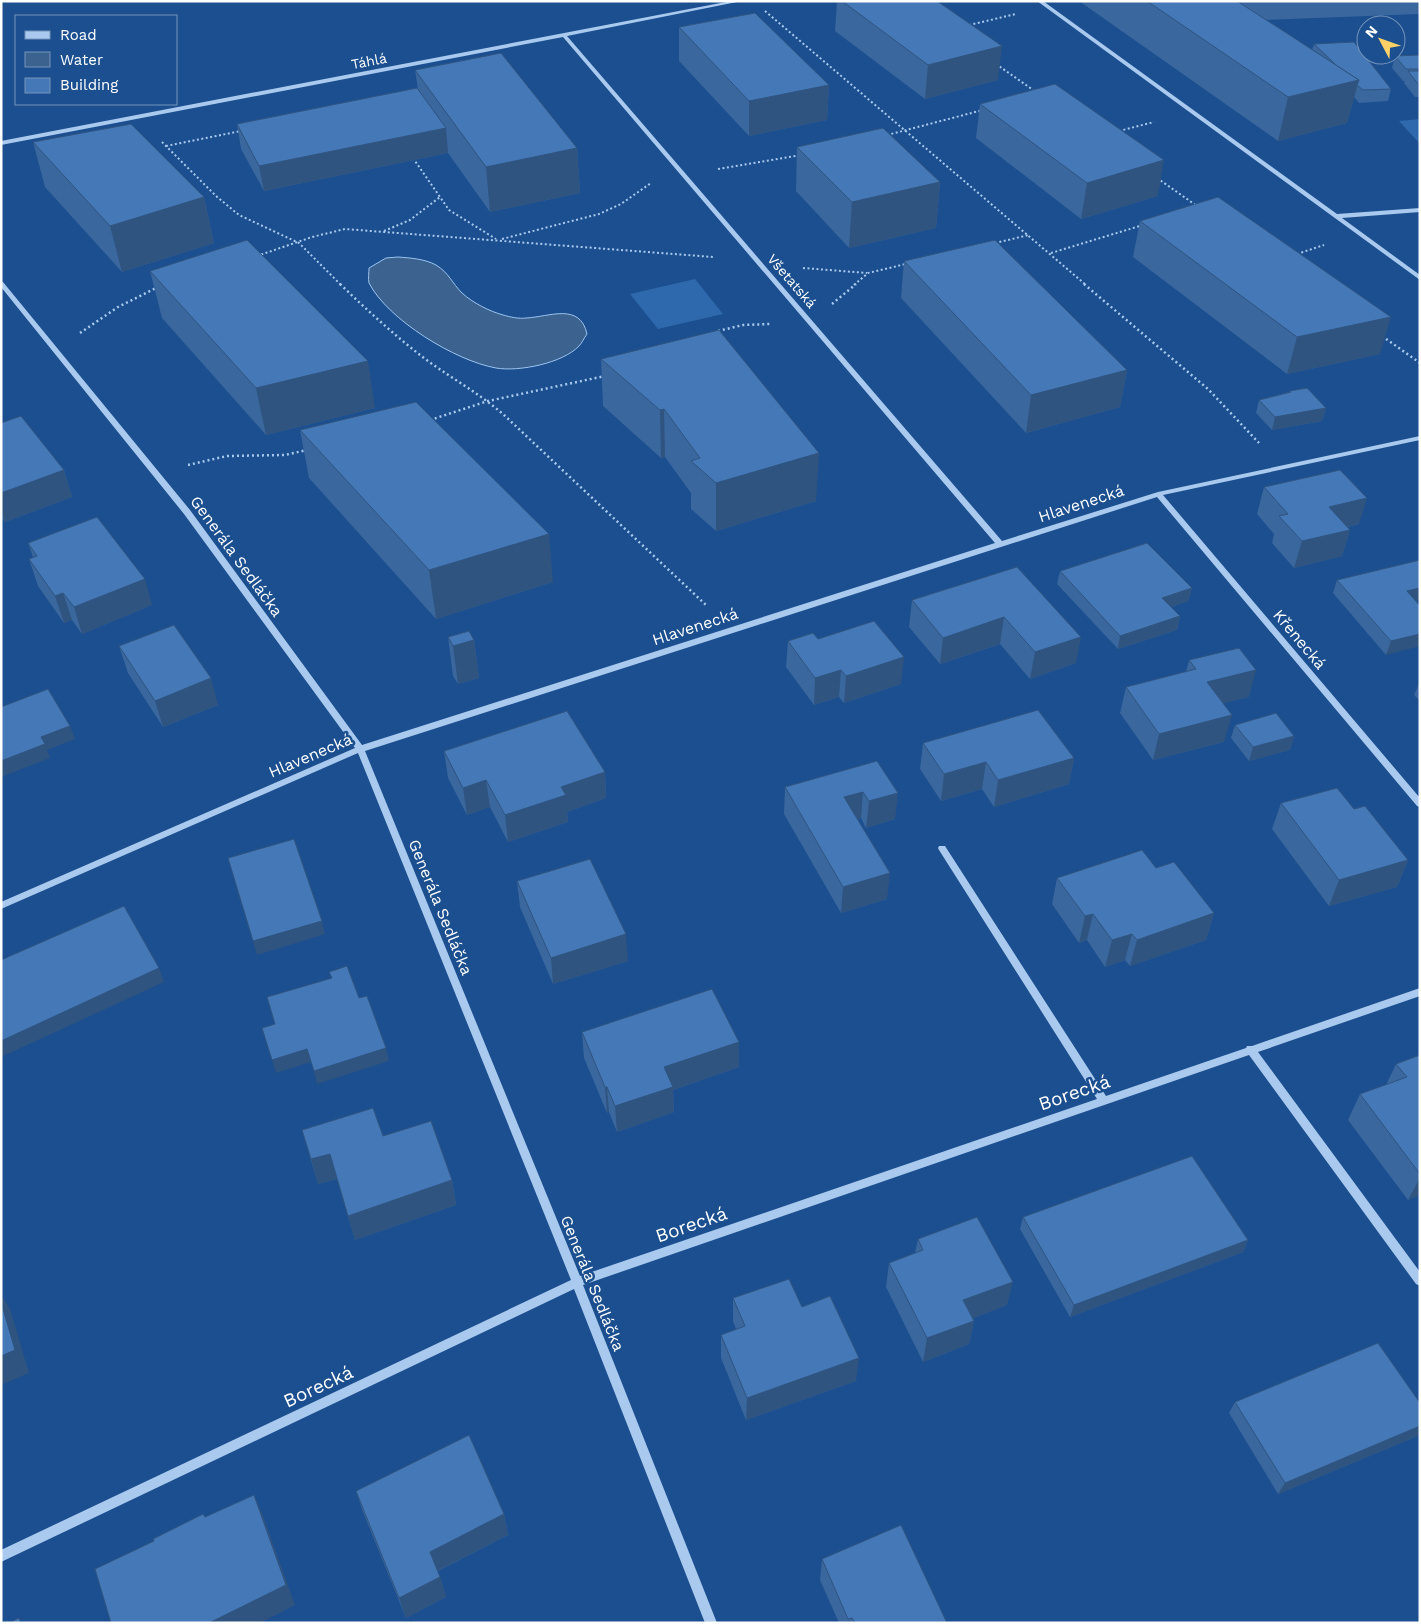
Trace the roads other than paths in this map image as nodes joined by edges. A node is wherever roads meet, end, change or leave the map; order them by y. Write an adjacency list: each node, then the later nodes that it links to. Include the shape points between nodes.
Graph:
1 (740, 1): 3 (street, Táhlá)
2 (1039, 1): 6 (street)
3 (564, 35): 4 (street, Táhlá); 11 (street, Všetatská)
4 (1, 143)
5 (1420, 210): 6 (street)
6 (1338, 216): 7 (street)
7 (1420, 278)
8 (1, 283): 12 (street, Generála Sedláčka, via 187,512)
9 (1420, 438): 10 (street, Hlavenecká)
10 (1158, 494): 11 (street, Hlavenecká); 13 (street, Křenecká)
11 (1000, 544): 12 (street, Hlavenecká)
12 (360, 749): 15 (street, Hlavenecká); 20 (street, Generála Sedláčka)
13 (1420, 804)
14 (942, 848): 18 (street)
15 (1, 906)
16 (1420, 992): 17 (street, Borecká)
17 (1250, 1049): 18 (street, Borecká); 19 (street)
18 (1103, 1100): 20 (street, Borecká)
19 (1420, 1281)
20 (577, 1282): 21 (street, Borecká); 22 (street, Generála Sedláčka)
21 (1, 1556)
22 (711, 1623)

